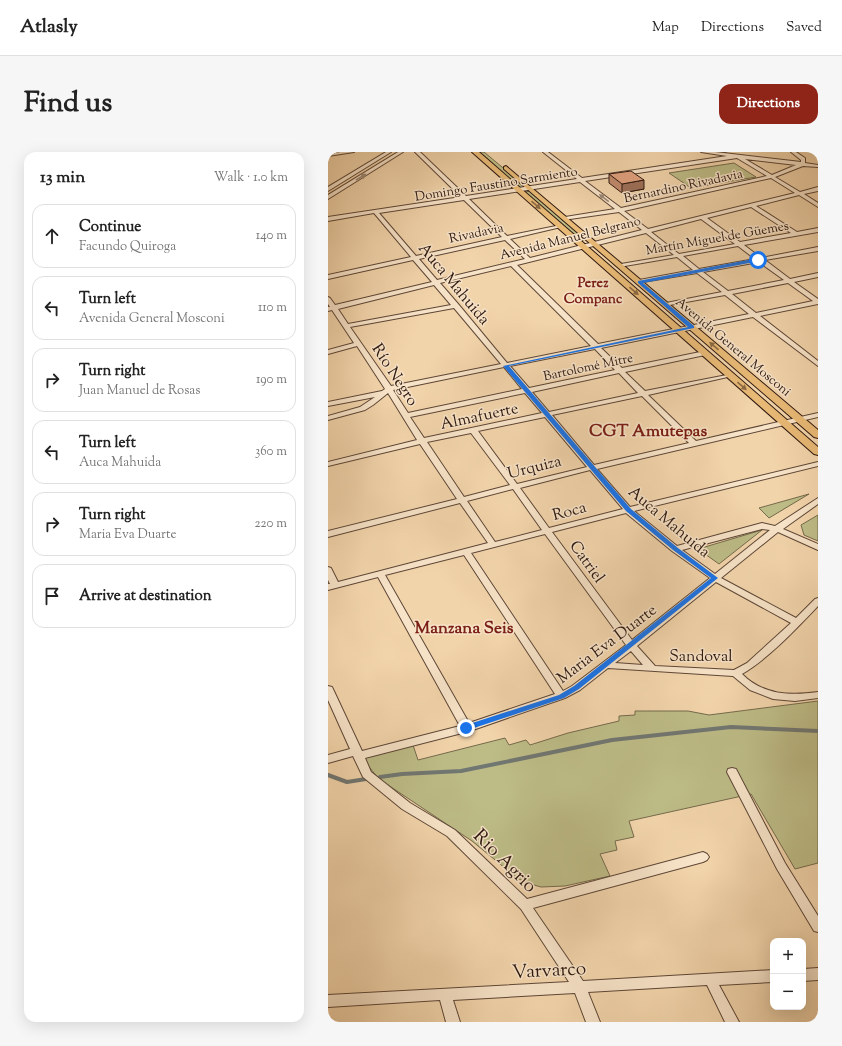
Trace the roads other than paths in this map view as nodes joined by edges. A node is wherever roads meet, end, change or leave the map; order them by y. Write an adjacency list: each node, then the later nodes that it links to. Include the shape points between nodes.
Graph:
1 (352, 152): 11 (street)
2 (390, 152): 20 (street)
3 (401, 152): 25 (street, one-way to 3)
4 (416, 152): 26 (street)
5 (475, 152): 22 (main road, Avenida General Mosconi)
6 (487, 152): 21 (main road, Avenida General Mosconi)
7 (545, 152): 17 (street)
8 (703, 152): 12 (street)
9 (732, 152): 12 (street); 14 (street)
10 (793, 152): 14 (street)
11 (328, 155)
12 (738, 156): 14 (street); 16 (street); 17 (street, Domingo Faustino Sarmiento)
13 (818, 161): 14 (street)
14 (803, 162): 15 (street); 16 (street, Bernardino Rivadavia)
15 (818, 166)
16 (772, 177): 23 (street); 29 (street, Bernardino Rivadavia)
17 (582, 181): 21 (street, Domingo Faustino Sarmiento); 29 (street, one-way to 17)
18 (818, 183): 23 (street)
19 (818, 188): 24 (street, Avenida Manuel Belgrano)
20 (328, 189)
21 (530, 189): 22 (street, Domingo Faustino Sarmiento); 33 (main road, Avenida General Mosconi)
22 (518, 190): 26 (street, Domingo Faustino Sarmiento); 34 (main road, Avenida General Mosconi, one-way to 34)
23 (792, 190): 24 (street); 35 (street)
24 (798, 193): 27 (street, Avenida Manuel Belgrano); 28 (street)
25 (328, 197)
26 (465, 198): 30 (street, Domingo Faustino Sarmiento); 38 (street)
27 (751, 205): 31 (street, Avenida Manuel Belgrano); 37 (street)
28 (818, 205)
29 (620, 210): 33 (street, Bernardino Rivadavia); 35 (street)
30 (376, 212): 32 (street, Domingo Faustino Sarmiento); 43 (street, Auca Mahuida)
31 (702, 217): 35 (street, Avenida Manuel Belgrano); 40 (street)
32 (328, 219)
33 (565, 219): 39 (main road, Avenida General Mosconi)
34 (557, 224): 38 (street, Rivadavia); 41 (main road, Avenida General Mosconi)
35 (644, 229): 39 (street, Avenida Manuel Belgrano); 44 (street)
36 (818, 230): 37 (street, Martín Miguel de Güemes)
37 (796, 234): 40 (street, Martín Miguel de Güemes)
38 (503, 235): 43 (street, Rivadavia); 45 (street)
39 (592, 241): 41 (street, Avenida Manuel Belgrano); 48 (main road, Avenida General Mosconi)
40 (738, 244): 44 (street, Martín Miguel de Güemes); 46 (street)
41 (583, 246): 45 (street, Avenida Manuel Belgrano); 65 (main road, Avenida General Mosconi, one-way to 65)
42 (818, 249): 46 (street)
43 (412, 255): 50 (street, Rivadavia); 52 (street, Rivadavia); 55 (street, Auca Mahuida)
44 (680, 256): 48 (street, Martín Miguel de Güemes); 49 (street)
45 (529, 260): 47 (street, Avenida Manuel Belgrano)
46 (758, 260): 49 (street); 53 (street)
47 (513, 264): 55 (street, Avenida Manuel Belgrano); 67 (street)
48 (621, 266): 54 (main road, Avenida General Mosconi)
49 (699, 271): 54 (street); 56 (street)
50 (328, 272)
51 (818, 275): 53 (street)
52 (328, 277)
53 (788, 281): 56 (street); 58 (street)
54 (640, 282): 59 (main road, Avenida General Mosconi)
55 (436, 283): 60 (street, Auca Mahuida); 61 (street, Avenida Manuel Belgrano)
56 (726, 293): 59 (street); 62 (street)
57 (328, 299): 61 (street, Río Negro)
58 (818, 302): 62 (street)
59 (666, 305): 64 (main road, Avenida General Mosconi)
60 (456, 306): 63 (street); 71 (street, Auca Mahuida)
61 (331, 309): 63 (street, Río Negro)
62 (754, 315): 64 (street); 70 (street)
63 (347, 326): 66 (street, Río Negro)
64 (692, 327): 65 (street); 82 (main road, Avenida General Mosconi, one-way to 64)
65 (678, 330): 67 (street); 69 (main road, Avenida General Mosconi)
66 (358, 344): 68 (street); 74 (street, Río Negro)
67 (596, 347): 71 (street); 72 (street)
68 (328, 352)
69 (705, 353): 72 (street, Bartolomé Mitre); 73 (main road, Avenida General Mosconi)
70 (818, 364)
71 (506, 366): 74 (street); 75 (street, Auca Mahuida)
72 (619, 371): 75 (street, Bartolomé Mitre); 76 (street)
73 (730, 375): 76 (street, Almafuerte); 83 (main road, Avenida General Mosconi, one-way to 83)
74 (386, 391): 77 (street); 80 (street, Río Negro); 81 (street, via 368,406)
75 (528, 391): 78 (street, Auca Mahuida); 80 (street, Bartolomé Mitre)
76 (642, 393): 78 (street, Almafuerte); 87 (street)
77 (328, 404)
78 (548, 415): 84 (street, Almafuerte); 91 (street, Auca Mahuida)
79 (818, 415): 82 (street, Urquiza)
80 (405, 416): 86 (street, Río Negro)
81 (328, 418)
82 (800, 419): 83 (street, Urquiza); 85 (main road, Avenida General Mosconi)
83 (784, 422): 87 (street, Urquiza); 88 (main road, Avenida General Mosconi)
84 (473, 430): 86 (street, Almafuerte); 92 (street, Catriel)
85 (818, 435)
86 (422, 441): 89 (street, Almafuerte); 93 (street, Río Negro)
87 (693, 443): 91 (street, Urquiza)
88 (818, 452)
89 (328, 464)
90 (818, 464): 95 (street, Roca)
91 (592, 468): 92 (street, Urquiza); 95 (street, Auca Mahuida)
92 (514, 487): 93 (street, Urquiza); 97 (street, Catriel)
93 (463, 499): 98 (street, Urquiza); 99 (street, Río Negro)
94 (818, 500): 96 (street, Maria Eva Duarte)
95 (628, 510): 97 (street, Roca); 101 (street, Auca Mahuida)
96 (777, 528): 100 (street); 101 (street, via 762,526); 105 (street, Maria Eva Duarte)
97 (547, 532): 99 (street, Roca); 109 (street, Catriel)
98 (328, 534)
99 (493, 545): 102 (street, Roca)
100 (818, 547)
101 (675, 549): 105 (street, Auca Mahuida)
102 (467, 552): 104 (street, Roca); 115 (street)
103 (328, 570): 106 (street)
104 (381, 575): 106 (street, Roca); 116 (street)
105 (715, 578): 108 (street, Auca Mahuida); 109 (street, Maria Eva Duarte)
106 (332, 586)
107 (818, 601): 108 (street, Sandoval)
108 (797, 622): 112 (street, Sandoval, via 750,665)
109 (630, 645): 110 (street, Maria Eva Duarte); 111 (street, Catriel)
110 (605, 665): 111 (street, Sandoval); 115 (street, Maria Eva Duarte, via 576,688)
111 (652, 669): 112 (street, Sandoval)
112 (736, 672): 114 (street, via 743,682 764,693 785,698)
113 (328, 689): 117 (street, Rio Agrio)
114 (818, 695)
115 (561, 696): 116 (street, Maria Eva Duarte)
116 (466, 728): 117 (street, Maria Eva Duarte)
117 (357, 753): 118 (street, Maria Eva Duarte); 121 (street, Rio Agrio, via 368,774 406,806 451,833)
118 (328, 759)
119 (732, 772): 122 (street, via 781,866)
120 (703, 857): 121 (street)
121 (525, 904): 127 (street, Rio Agrio)
122 (818, 927)
123 (818, 974): 124 (street)
124 (806, 975)
125 (770, 976): 126 (street, Varvarco)
126 (710, 979): 127 (street, Varvarco); 132 (street)
127 (579, 986): 128 (street, Varvarco); 131 (street, Rio Agrio)
128 (445, 994): 129 (street, Varvarco); 130 (street)
129 (328, 1001)
130 (453, 1022)
131 (592, 1022)
132 (732, 1022)

